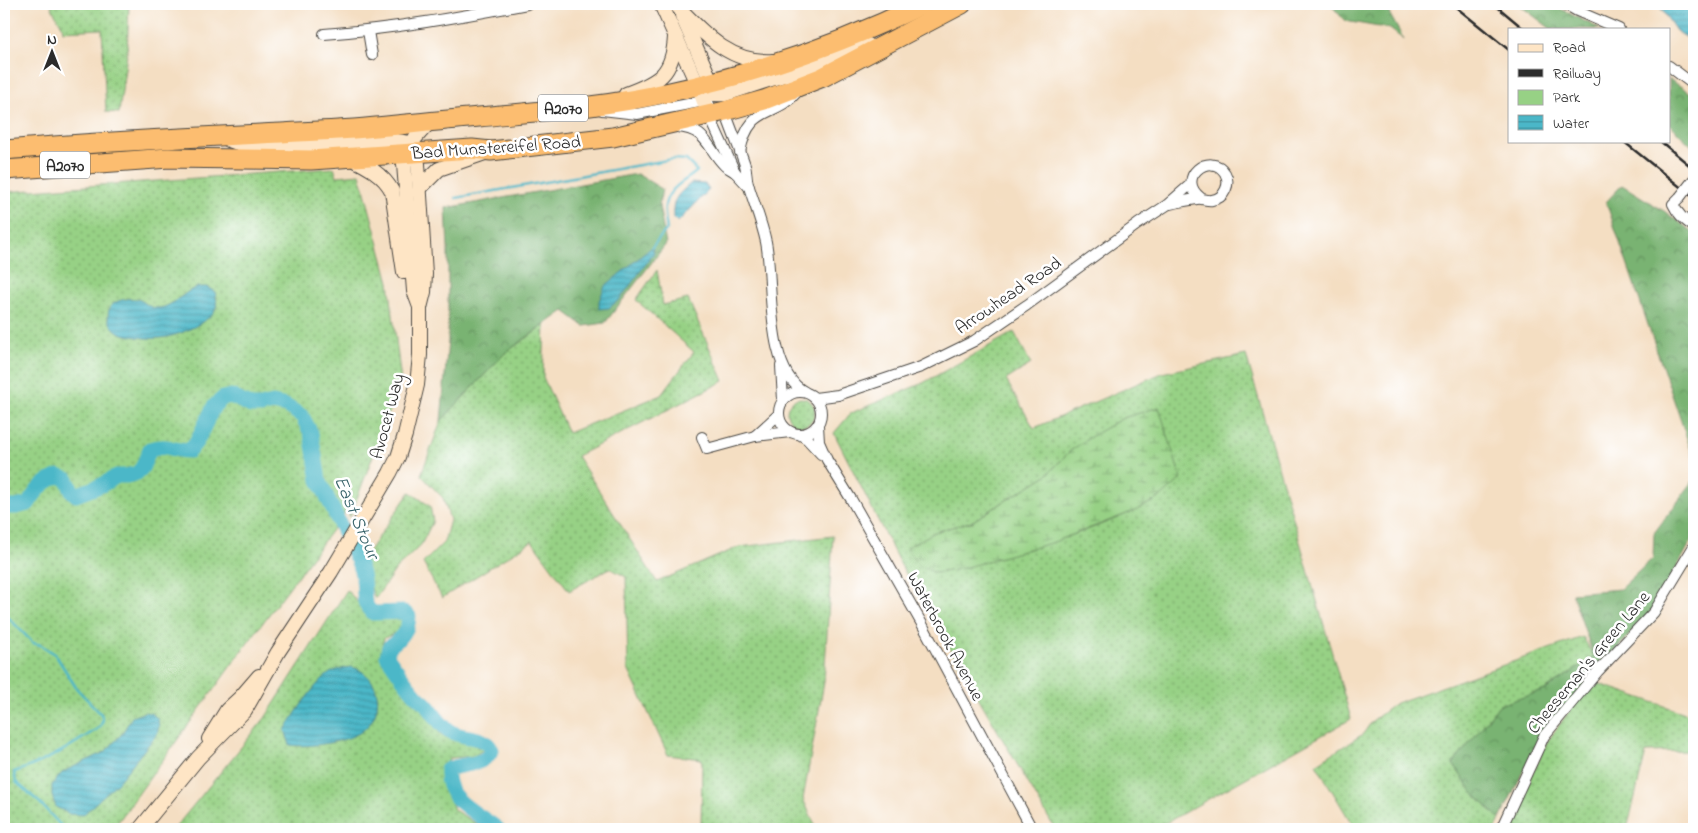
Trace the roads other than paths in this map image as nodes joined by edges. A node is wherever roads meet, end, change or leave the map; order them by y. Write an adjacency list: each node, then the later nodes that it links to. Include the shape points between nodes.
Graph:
1 (527, 4): 8 (street)
2 (661, 4): 10 (street)
3 (923, 4): 13 (highway, Bad Munstereifel Road / A2070, via 833,44)
4 (962, 4): 11 (highway, Bad Munstereifel Road / A2070)
5 (1565, 4): 7 (street)
6 (677, 5): 13 (street, via 700,30 727,51 766,62); 17 (street)
7 (1617, 28)
8 (368, 31): 9 (street); 12 (street)
9 (324, 34)
10 (675, 35): 17 (street); 18 (street, via 674,52 664,76 648,86)
11 (893, 39): 16 (highway, Bad Munstereifel Road / A2070); 17 (street)
12 (372, 55)
13 (783, 61): 17 (highway, Bad Munstereifel Road / A2070)
14 (1670, 67): 15 (street)
15 (1694, 85)
16 (802, 86): 17 (highway, Bad Munstereifel Road / A2070, via 764,100); 25 (street, via 791,100 754,121 743,137)
17 (711, 98): 18 (highway, Bad Munstereifel Road / A2070, via 630,100); 20 (highway, Bad Munstereifel Road / A2070); 25 (street); 28 (street)
18 (591, 105): 19 (highway, Bad Munstereifel Road / A2070)
19 (431, 121): 21 (highway, Bad Munstereifel Road / A2070, via 341,130); 23 (street, via 418,133)
20 (662, 126): 24 (highway, Bad Munstereifel Road / A2070, via 614,137); 28 (street, via 692,130 707,141 724,165)
21 (219, 136): 22 (highway, Bad Munstereifel Road / A2070); 23 (street, via 262,147 404,141)
22 (4, 150)
23 (411, 150): 24 (highway, Bad Munstereifel Road / A2070); 26 (highway, Bad Munstereifel Road / A2070); 32 (street, Avocet Way); 36 (street, Avocet Way, via 404,169)
24 (491, 151): 32 (street, via 439,169)
25 (740, 152): 31 (street, via 746,167)
26 (351, 158): 27 (highway, Bad Munstereifel Road / A2070, via 169,158); 36 (street, Avocet Way, via 375,171 392,191 405,274)
27 (4, 170)
28 (735, 172): 31 (street)
29 (1694, 179): 35 (street, bridge, via 1673,204 1685,221)
30 (1191, 184): 33 (street); 33 (street, via 1194,172 1204,165 1216,166 1225,174 1227,186 1222,195 1212,200); 34 (street, Arrowhead Road)
31 (748, 187): 38 (street, via 759,213 766,243 771,312)
32 (420, 188): 37 (street, Avocet Way, via 426,274)
33 (1200, 198): 34 (street, Arrowhead Road)
34 (1167, 205): 39 (street, Arrowhead Road, via 974,341 922,367)
35 (1694, 227)
36 (414, 291): 37 (street, Avocet Way)
37 (420, 308): 51 (street, Avocet Way, via 417,385 398,456 390,473 245,710 198,758)
38 (780, 355): 40 (street, via 797,388); 42 (street)
39 (856, 390): 41 (street, Arrowhead Road); 44 (street, Arrowhead Road, via 832,403)
40 (805, 392): 41 (street); 42 (street, via 790,393)
41 (815, 398): 44 (street)
42 (783, 400): 43 (street)
43 (779, 414): 46 (street, via 782,424); 47 (street)
44 (822, 414): 45 (street)
45 (818, 424): 46 (street, via 810,432); 49 (street, Waterbrook Avenue, via 819,442)
46 (795, 433): 47 (street); 49 (street, Waterbrook Avenue, via 808,439)
47 (755, 436): 48 (street, via 707,449)
48 (702, 438)
49 (827, 460): 52 (street, Waterbrook Avenue, via 922,624)
50 (1694, 546): 53 (street, Cheeseman's Green Lane, via 1654,612 1598,671 1544,736)
51 (140, 829)
52 (1032, 829)
53 (1501, 829)

